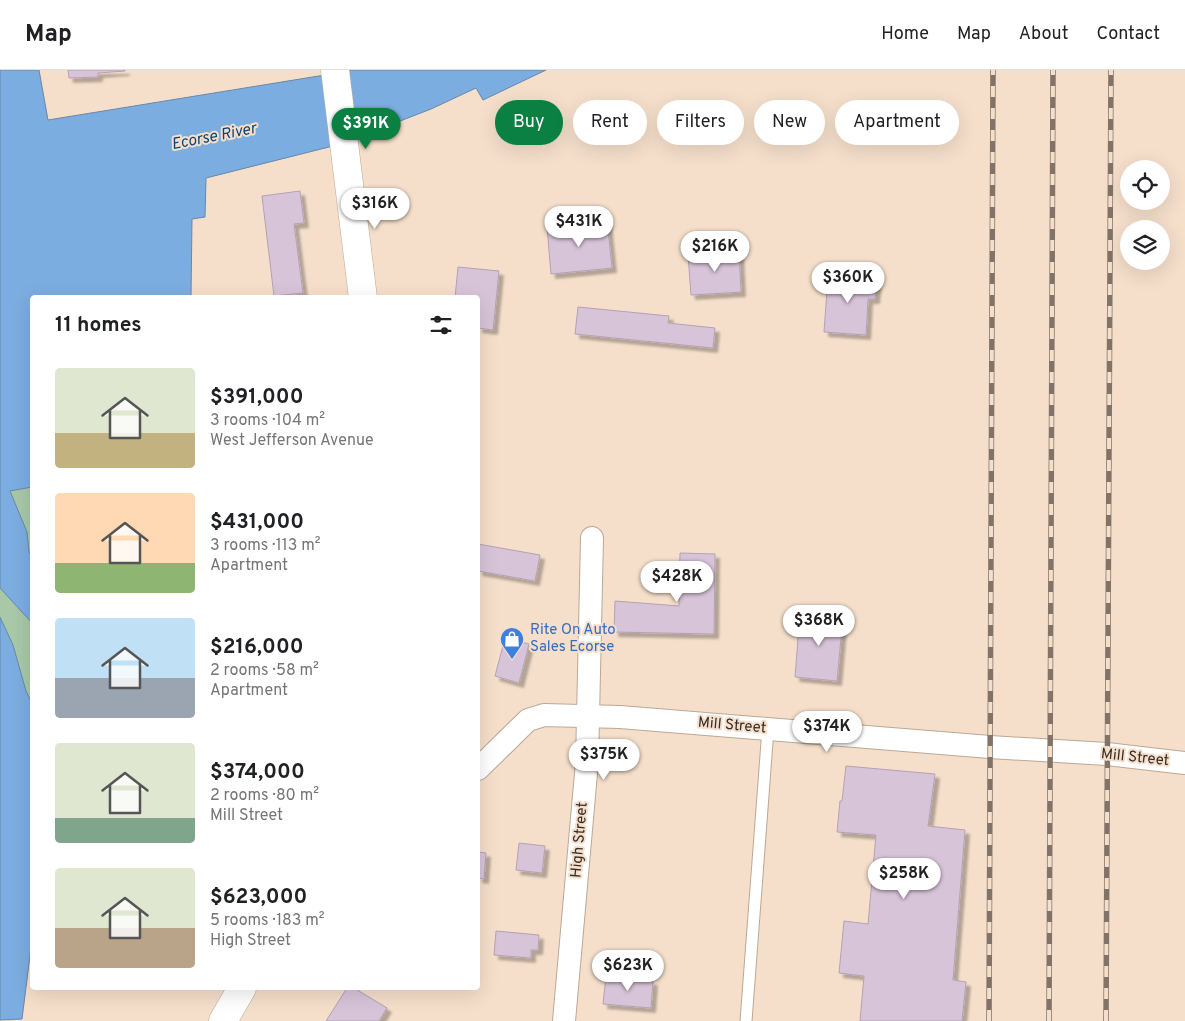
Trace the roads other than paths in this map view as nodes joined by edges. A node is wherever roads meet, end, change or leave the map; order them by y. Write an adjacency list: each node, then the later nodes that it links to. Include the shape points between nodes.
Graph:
1 (334, 70): 2 (main road)
2 (363, 295)
3 (592, 538): 4 (street, High Street)
4 (588, 716): 5 (street, Mill Street); 7 (street, Mill Street, via 544,715 528,720); 10 (street, High Street, via 587,762)
5 (768, 729): 6 (street, Mill Street, via 1107,754); 11 (lane)
6 (1185, 763)
7 (480, 767)
8 (241, 990): 9 (main road)
9 (223, 1021)
10 (564, 1021)
11 (746, 1021)

